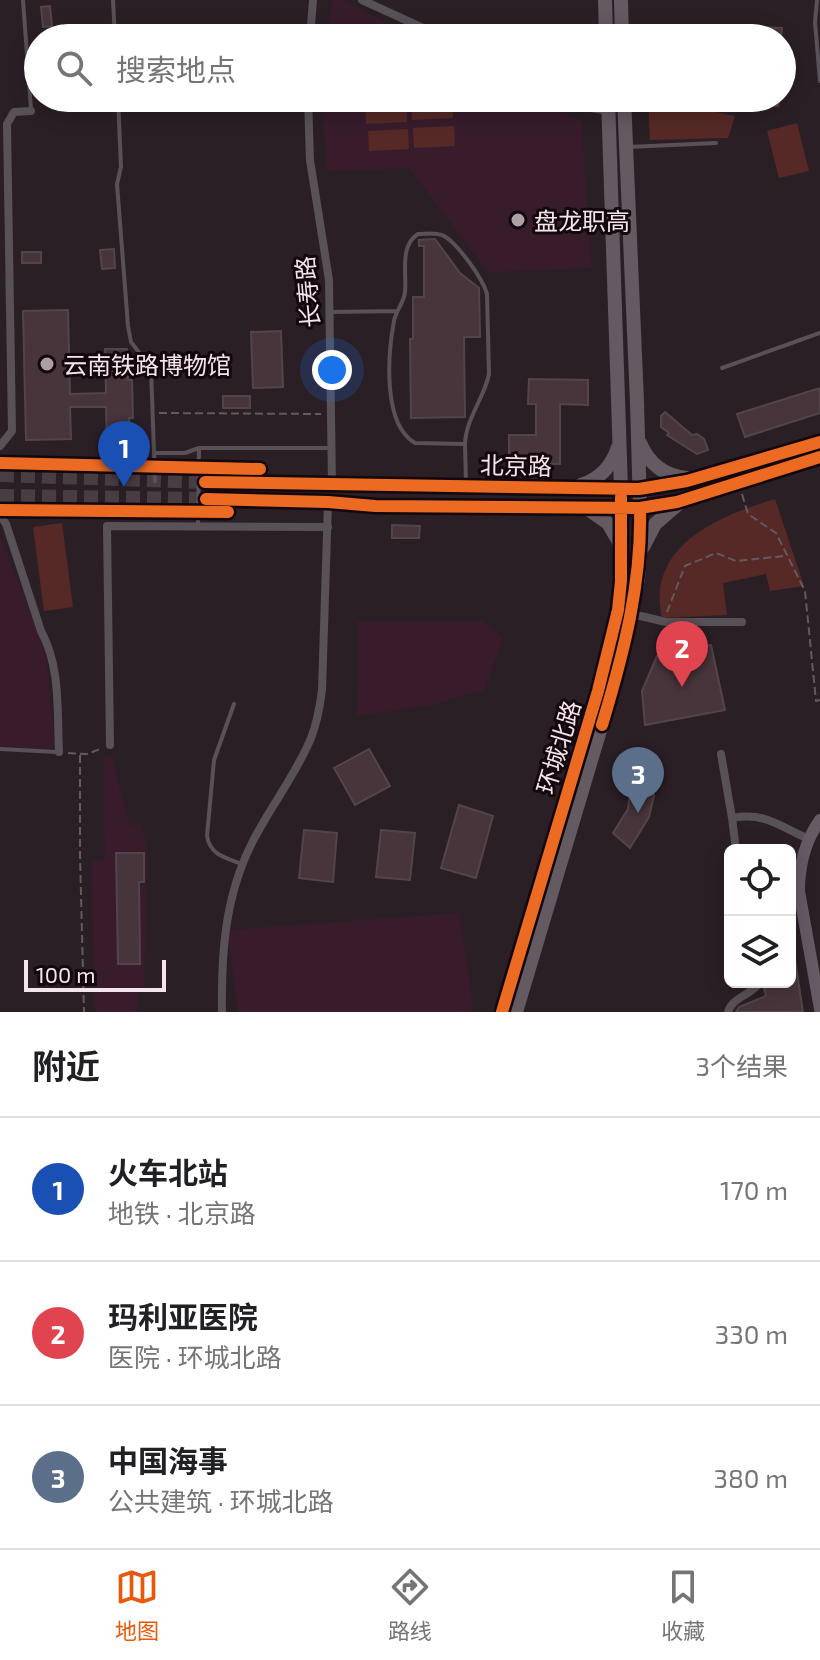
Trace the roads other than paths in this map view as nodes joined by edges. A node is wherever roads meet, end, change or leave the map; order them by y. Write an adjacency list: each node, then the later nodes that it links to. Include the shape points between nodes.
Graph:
1 (23, 0): 8 (lane)
2 (113, 0): 9 (lane)
3 (313, 0): 10 (street)
4 (362, 0): 11 (street)
5 (605, 0): 12 (main road)
6 (621, 0): 13 (main road)
7 (817, 0): 14 (lane)
8 (25, 24)
9 (114, 24)
10 (311, 24)
11 (414, 24)
12 (606, 24)
13 (622, 24)
14 (820, 81)
15 (24, 111): 20 (street, via 14,112)
16 (119, 112): 34 (lane, via 117,184 128,326 131,342 151,368)
17 (308, 112): 24 (street, 长寿路)
18 (608, 112): 28 (main road, 环城北路)
19 (625, 112): 22 (main road, 环城北路)
20 (3, 123): 31 (street, via 12,431)
21 (716, 143): 22 (lane)
22 (626, 147): 27 (main road, 环城北路)
23 (397, 311): 24 (lane); 30 (lane, via 391,401 403,433 415,443); 30 (lane, via 405,295 406,247 418,234 445,237 484,284 489,374 467,425)
24 (330, 312): 33 (street, 长寿路)
25 (820, 333): 26 (lane)
26 (722, 368)
27 (638, 433): 36 (main road, via 644,452 661,470); 43 (main road, 环城北路)
28 (619, 439): 41 (main road, via 603,473); 42 (main road, 环城北路)
29 (820, 442): 36 (main road, 北京路)
30 (465, 444): 40 (lane)
31 (0, 446)
32 (199, 448): 33 (lane); 34 (lane); 51 (lane)
33 (332, 448): 39 (street, 长寿路)
34 (155, 453): 37 (lane)
35 (820, 457): 44 (main road, 北京路)
36 (700, 478): 43 (main road, 北京路)
37 (155, 481)
38 (205, 482): 39 (main road, 北京路)
39 (332, 484): 40 (main road, 北京路)
40 (466, 486): 41 (main road, 北京路)
41 (574, 487): 42 (main road, 北京路)
42 (621, 489): 43 (main road, 北京路); 48 (main road, 环城北路)
43 (639, 489): 49 (main road, 环城北路)
44 (694, 497): 49 (main road, 北京路); 54 (main road, via 655,524)
45 (206, 499): 46 (main road, 北京路)
46 (328, 502): 47 (main road, 北京路); 52 (street)
47 (580, 506): 48 (main road, 北京路); 53 (main road, via 608,523)
48 (621, 508): 49 (main road, 北京路); 53 (main road, 环城北路)
49 (640, 508): 54 (main road, 环城北路)
50 (0, 515): 60 (street, via 49,644)
51 (198, 526): 52 (street); 58 (street, via 107,526)
52 (328, 527): 66 (street, via 319,714)
53 (621, 550): 71 (main road, 环城北路, via 618,610 598,691)
54 (639, 563): 55 (main road, 环城北路)
55 (632, 614): 56 (street, via 666,622); 72 (main road, 环城北路)
56 (742, 622)
57 (234, 704): 66 (lane, via 214,760 207,836 215,853)
58 (110, 745)
59 (0, 749): 60 (lane)
60 (59, 752)
61 (721, 754): 62 (street)
62 (732, 818): 64 (street, via 768,818); 65 (street)
63 (820, 820): 64 (main road)
64 (814, 836): 67 (main road, via 806,891); 69 (main road, via 799,873 799,891)
65 (735, 844)
66 (242, 864): 70 (street, via 226,925)
67 (820, 970)
68 (756, 988): 73 (street, via 734,1000)
69 (820, 1009)
70 (222, 1012)
71 (502, 1012)
72 (516, 1012)
73 (728, 1012)

